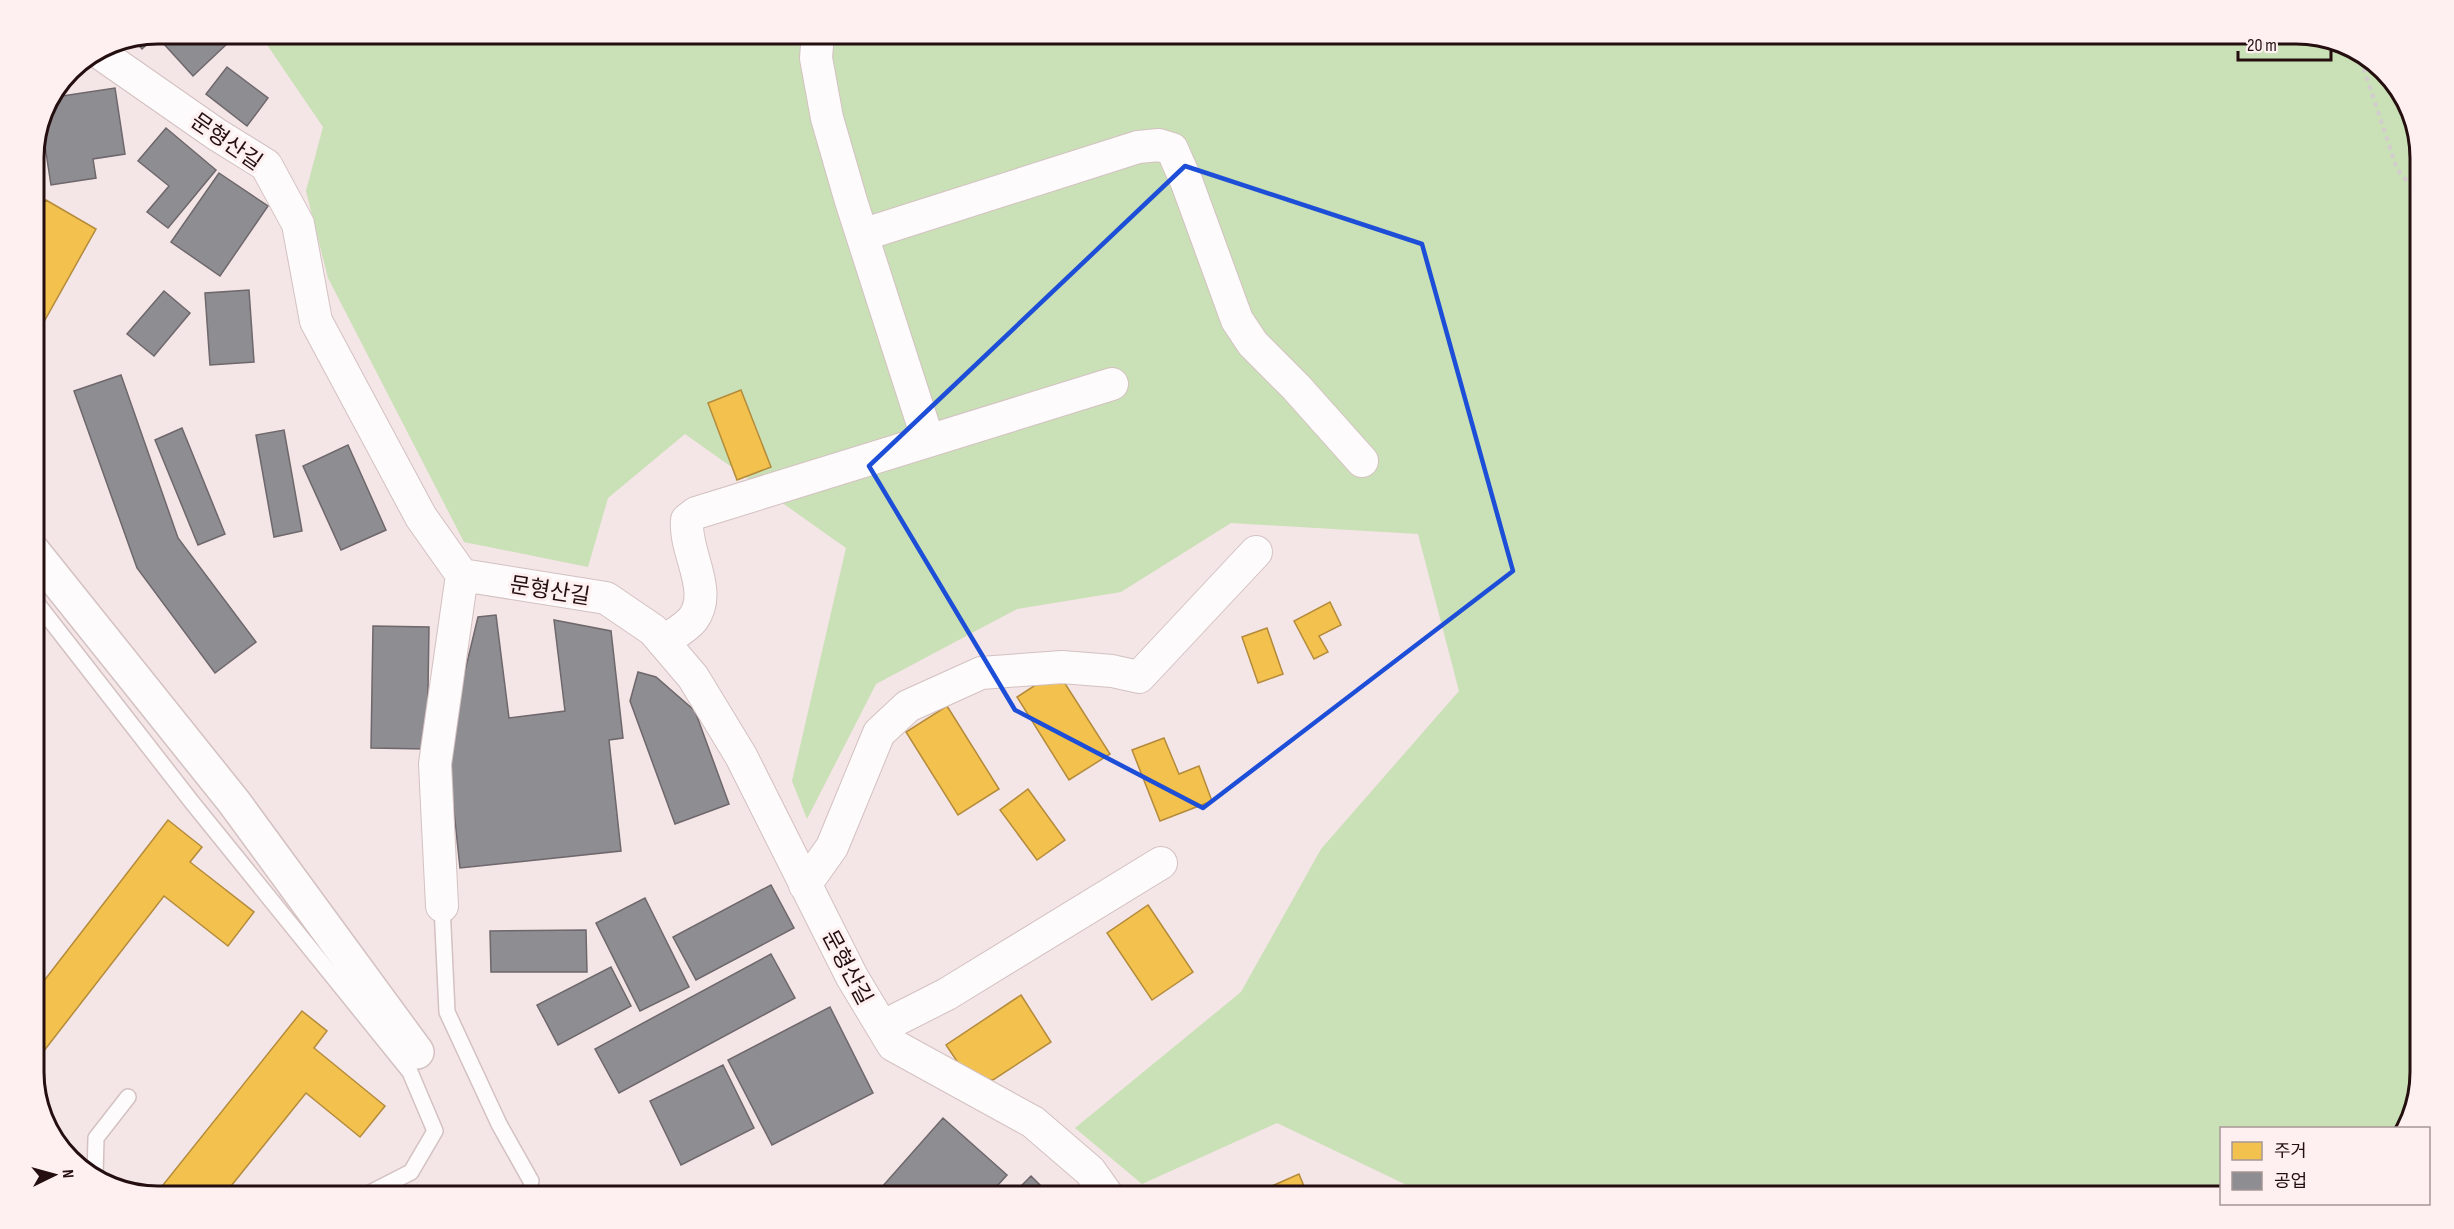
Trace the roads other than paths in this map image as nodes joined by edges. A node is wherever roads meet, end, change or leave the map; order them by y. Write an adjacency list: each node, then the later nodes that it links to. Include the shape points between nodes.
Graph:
1 (817, 44): 3 (street, via 827,118)
2 (105, 57): 9 (street, 문형산길, via 266,165 298,224 316,321 421,517)
3 (862, 235): 5 (street); 6 (street, via 1138,147 1159,145 1172,149 1237,320 1253,344)
4 (1112, 384): 5 (street)
5 (928, 440): 11 (street, via 696,513 687,520 686,531 698,576 700,606 692,621)
6 (1362, 461)
7 (1256, 552): 13 (street, via 1139,677 1062,667 981,673 908,706 879,733 832,847)
8 (44, 565): 16 (street, via 234,802)
9 (462, 575): 11 (street, 문형산길, via 606,598 653,630); 14 (street, via 435,764)
10 (44, 612): 20 (lane, via 410,1072 435,1131 411,1172)
11 (663, 642): 13 (street, 문형산길, via 693,677 741,756)
12 (1161, 863): 15 (street, via 947,994)
13 (805, 885): 15 (street, 문형산길)
14 (442, 906): 19 (lane, via 447,1012 499,1124)
15 (882, 1028): 21 (street, 문형산길, via 893,1045 1033,1122 1090,1171)
16 (417, 1052)
17 (128, 1097): 18 (lane, via 96,1138)
18 (95, 1167)
19 (531, 1181)
20 (384, 1186)
21 (1101, 1186)

